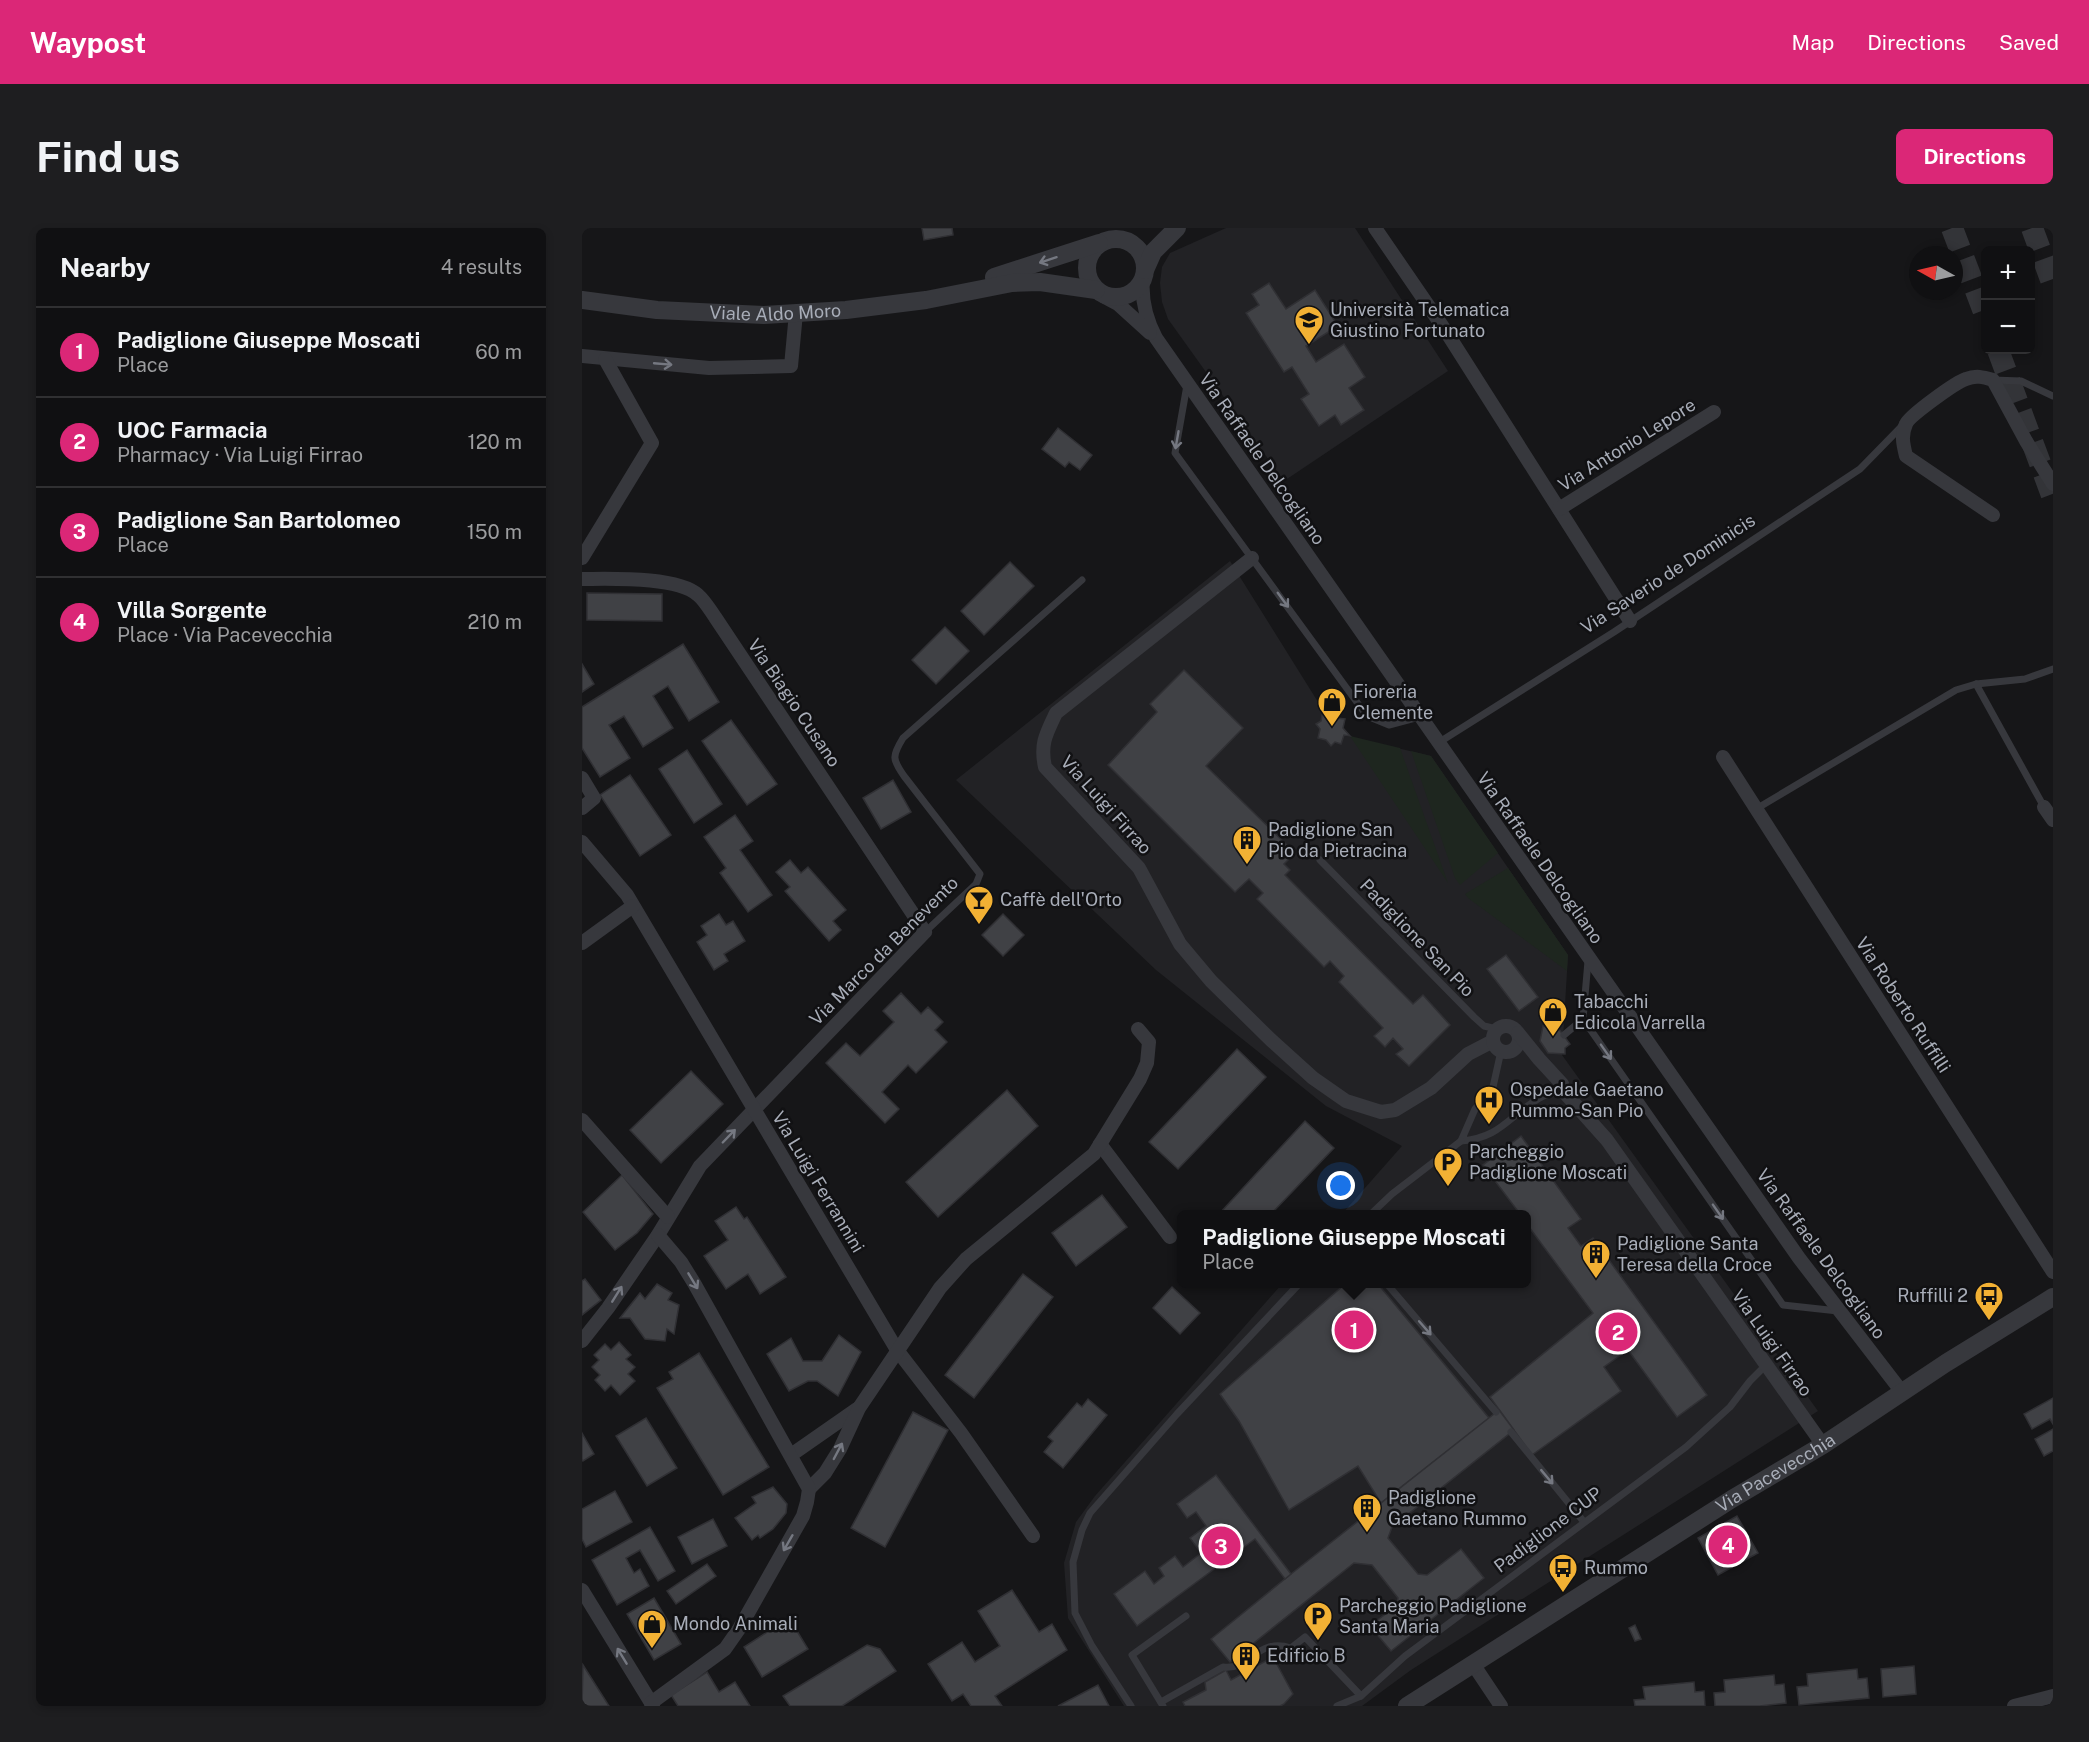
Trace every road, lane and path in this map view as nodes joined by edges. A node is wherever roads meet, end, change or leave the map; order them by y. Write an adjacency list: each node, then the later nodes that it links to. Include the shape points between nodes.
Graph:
1 (1131, 228): 4 (street, Viale Aldo Moro)
2 (1177, 228): 5 (street, Viale Aldo Moro, via 1153,252)
3 (1375, 228): 19 (street, Via Antonio Lepore)
4 (1108, 240): 5 (street, via 1123,240 1140,251); 6 (street, Viale Aldo Moro, one-way to 6, via 990,279); 7 (street, Viale Aldo Moro, via 1095,247 1086,264 1086,274)
5 (1144, 274): 7 (street, Viale Aldo Moro, via 1138,288 1122,297); 10 (street, Via Raffaele Delcogliano, via 1144,307)
6 (965, 292): 7 (street, Viale Aldo Moro, via 1040,282); 9 (street, Viale Aldo Moro, via 846,310)
7 (1100, 293): 10 (street, Via Raffaele Delcogliano, via 1118,303)
8 (582, 300): 9 (street, Viale Aldo Moro, via 657,310)
9 (796, 313): 12 (street, one-way to 9, via 710,368 791,366)
10 (1156, 338): 14 (street, Via Raffaele Delcogliano)
11 (582, 356): 12 (street)
12 (605, 359): 21 (street, via 652,443)
13 (1993, 380): 15 (lane, via 2021,381); 17 (street, Via Saverio de Dominicis, via 1981,376 1966,378); 18 (street)
14 (1187, 383): 22 (lane, one-way to 22, via 1175,453); 28 (street, Via Raffaele Delcogliano)
15 (2053, 396)
16 (1714, 412): 19 (street, Via Antonio Lepore)
17 (1907, 421): 20 (street, via 1902,436 1906,456); 25 (lane, Via Saverio de Dominicis, via 1860,470)
18 (2053, 484)
19 (1559, 509): 25 (street, Via Antonio Lepore)
20 (1993, 515)
21 (582, 558)
22 (1252, 558): 28 (lane, one-way to 28, via 1367,716 1389,725); 46 (street, Via Luigi Firrao, via 1056,713 1044,737 1045,767 1139,867 1180,944 1211,981 1313,1078 1346,1101 1381,1112 1395,1110 1431,1088 1468,1054)
23 (582, 579): 39 (street, Via Biagio Cusano, via 675,584 697,594)
24 (1082, 580): 39 (lane, Via Marco da Benevento, via 903,738 894,753 900,770 980,874 976,884)
25 (1630, 621): 29 (lane, Via Saverio de Dominicis)
26 (2053, 669): 27 (lane, via 2025,679)
27 (1976, 684): 32 (lane); 34 (lane, via 1956,690)
28 (1419, 717): 29 (street, Via Raffaele Delcogliano)
29 (1438, 743): 41 (street, Via Raffaele Delcogliano)
30 (1723, 757): 34 (street, Via Roberto Ruffilli)
31 (582, 778): 33 (street, via 594,798)
32 (2044, 807): 35 (street)
33 (582, 808)
34 (1756, 809): 56 (street, Via Roberto Ruffilli)
35 (2053, 820)
36 (582, 842): 38 (street, Via Luigi Ferrannini)
37 (1320, 860): 46 (lane, Padiglione San Pio)
38 (633, 906): 40 (street); 48 (street, Via Luigi Ferrannini)
39 (925, 932): 48 (street, Via Marco da Benevento)
40 (582, 943)
41 (1589, 958): 42 (lane); 60 (street, Via Raffaele Delcogliano)
42 (1583, 1020): 45 (lane); 60 (lane, one-way to 60, via 1783,1305)
43 (1138, 1029): 51 (street, via 1149,1042 1148,1062)
44 (1518, 1033): 46 (street, via 1509,1026); 46 (street, via 1519,1042 1514,1050 1506,1052); 47 (street, Via Luigi Firrao, via 1541,1052)
45 (1564, 1035)
46 (1497, 1040): 50 (lane, via 1493,1087 1475,1108)
47 (1565, 1093): 50 (lane, via 1539,1098 1490,1136); 63 (street, Via Luigi Firrao, via 1607,1140)
48 (754, 1110): 53 (street, Via Marco da Benevento, one-way to 48, via 700,1166); 62 (street, Via Luigi Ferrannini)
49 (582, 1120): 53 (street)
50 (1461, 1141): 52 (lane)
51 (1100, 1144): 55 (street); 62 (street, via 1094,1154 966,1259 940,1288)
52 (1376, 1210)
53 (668, 1217): 54 (street, Via Marco da Benevento)
54 (658, 1235): 61 (street, Via Marco da Benevento, one-way to 54); 69 (street, one-way to 69, via 694,1283)
55 (1170, 1237)
56 (2053, 1272)
57 (1295, 1288): 80 (lane, via 1177,1414 1090,1513 1082,1530 1073,1562 1075,1613)
58 (1390, 1288): 66 (lane, one-way to 66)
59 (2053, 1297): 64 (street, Via Pacevecchia)
60 (1840, 1311): 64 (street, Via Raffaele Delcogliano)
61 (582, 1341)
62 (897, 1350): 65 (street); 72 (street, Via Luigi Ferrannini)
63 (1766, 1365): 68 (street, Via Luigi Firrao); 71 (lane, Padiglione CUP, via 1730,1407 1686,1447)
64 (1902, 1392): 68 (street, Via Pacevecchia)
65 (859, 1408): 69 (street); 70 (street, one-way to 65, via 840,1449)
66 (1496, 1412)
67 (1511, 1432): 71 (lane, one-way to 71)
68 (1823, 1445): 75 (street, Via Pacevecchia)
69 (791, 1455): 70 (street)
70 (809, 1489): 78 (street, one-way to 78, via 803,1516 739,1629 724,1649)
71 (1584, 1522): 76 (lane, Padiglione CUP, via 1406,1656)
72 (1033, 1536)
73 (582, 1590): 78 (street, one-way to 73)
74 (1186, 1616): 79 (lane, via 1132,1655)
75 (1473, 1664): 82 (street, Via Pacevecchia); 83 (street)
76 (1361, 1696): 79 (lane, via 1305,1637 1291,1648 1264,1648 1238,1666 1223,1667); 81 (lane, Padiglione CUP)
77 (2053, 1696): 84 (street)
78 (652, 1704)
79 (1162, 1704)
80 (1131, 1706)
81 (1336, 1706)
82 (1407, 1706)
83 (1501, 1706)
84 (2014, 1706)

